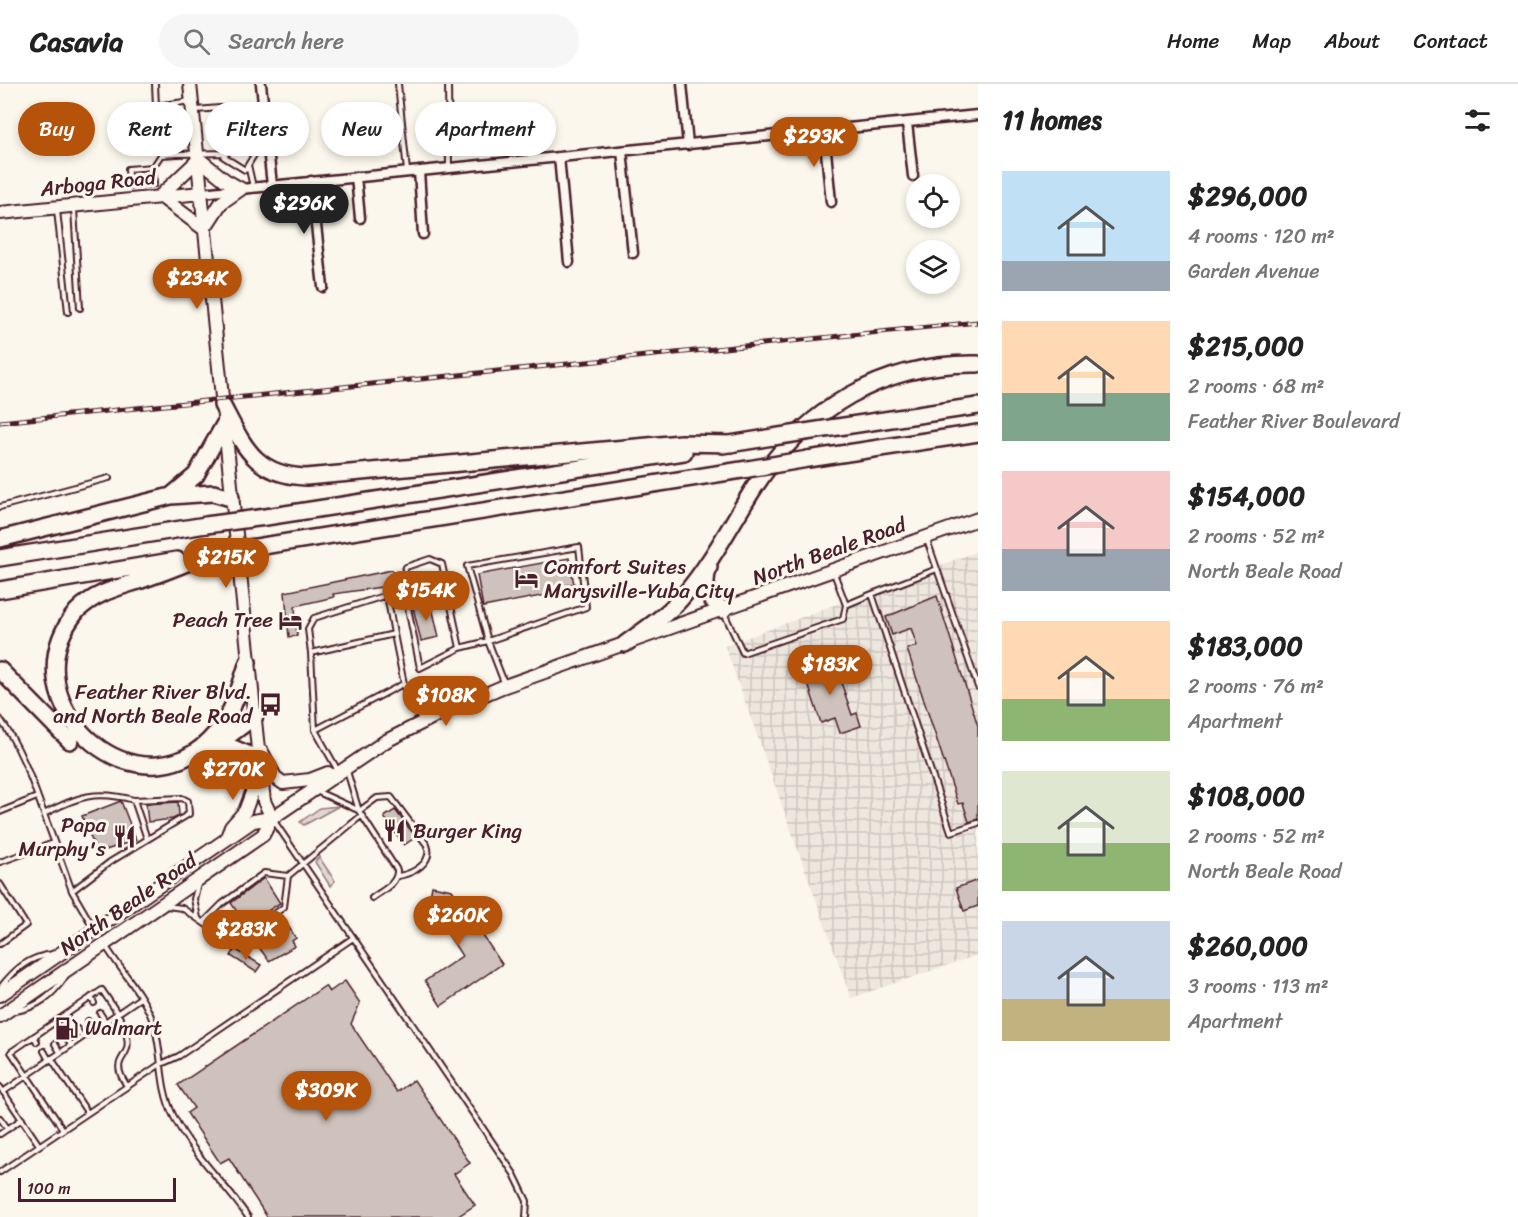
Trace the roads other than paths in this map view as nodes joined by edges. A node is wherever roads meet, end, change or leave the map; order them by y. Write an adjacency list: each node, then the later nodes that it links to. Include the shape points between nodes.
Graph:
1 (154, 84): 7 (lane)
2 (190, 84): 8 (main road)
3 (261, 84): 31 (street)
4 (398, 84): 27 (lane)
5 (448, 84): 25 (lane)
6 (682, 84): 14 (street)
7 (156, 102)
8 (192, 102)
9 (193, 115): 12 (main road)
10 (978, 115): 11 (street)
11 (907, 123): 13 (street); 28 (street)
12 (194, 124): 19 (main road)
13 (824, 131): 14 (street); 36 (street)
14 (688, 144): 15 (street)
15 (622, 151): 22 (street); 43 (street)
16 (193, 155): 19 (lane)
17 (205, 155): 19 (lane)
18 (160, 156): 24 (lane)
19 (199, 156): 32 (main road, via 225,180); 33 (main road); 35 (main road)
20 (225, 156): 23 (lane, via 245,170)
21 (254, 156): 23 (lane)
22 (559, 157): 25 (street); 44 (street)
23 (248, 165): 32 (lane)
24 (153, 167): 33 (lane); 34 (lane, via 128,169)
25 (449, 168): 26 (street)
26 (419, 171): 27 (street); 42 (street)
27 (407, 172): 29 (street)
28 (913, 174)
29 (356, 177): 30 (street); 40 (street)
30 (311, 181): 31 (street); 45 (street)
31 (272, 185): 32 (street)
32 (247, 188): 35 (street); 41 (main road, via 221,203)
33 (156, 192): 34 (main road, Arboga Road); 35 (main road, Arboga Road); 41 (main road)
34 (129, 193): 37 (main road, Arboga Road)
35 (201, 193): 41 (main road)
36 (831, 202)
37 (74, 205): 38 (main road, Arboga Road); 46 (lane)
38 (57, 207): 39 (main road, Arboga Road); 47 (lane)
39 (0, 213)
40 (360, 218)
41 (204, 229): 49 (main road)
42 (423, 234)
43 (633, 253)
44 (569, 261)
45 (323, 286)
46 (80, 308)
47 (68, 312)
48 (978, 364): 63 (highway, via 903,372 874,382 826,409 782,451 754,487)
49 (222, 405): 51 (main road); 53 (highway, via 248,452 274,472 288,476 681,443)
50 (978, 406): 53 (highway, bridge)
51 (224, 425): 55 (highway, via 196,475); 56 (main road)
52 (978, 433): 61 (highway, bridge)
53 (732, 444): 62 (highway, bridge)
54 (109, 478): 57 (lane)
55 (171, 496): 56 (highway, via 213,493); 60 (highway)
56 (231, 498): 75 (main road)
57 (0, 507)
58 (978, 519): 59 (main road, North Beale Road)
59 (926, 536): 64 (main road, North Beale Road); 65 (lane)
60 (0, 540)
61 (209, 554): 66 (highway); 75 (highway, via 108,590 75,613 56,644 51,662 50,677 58,712 69,729 98,753 135,764 164,762 193,752 209,740 222,724)
62 (0, 558)
63 (710, 561): 69 (highway, via 706,589 714,604); 72 (highway, via 672,608)
64 (832, 569): 68 (lane); 69 (main road, North Beale Road)
65 (937, 569): 67 (lane); 79 (lane)
66 (0, 590)
67 (872, 594): 68 (lane); 95 (lane, via 951,832)
68 (846, 605): 69 (lane, via 843,619 743,653)
69 (723, 610): 72 (main road, North Beale Road)
70 (393, 634): 74 (lane); 74 (lane, via 387,595 314,618 308,629); 77 (lane)
71 (488, 641): 71 (lane, via 586,608 579,547 467,567); 73 (lane); 78 (lane)
72 (625, 644): 78 (main road, North Beale Road)
73 (460, 648): 73 (lane, via 442,564 430,559 406,567 402,578 420,668)
74 (311, 653): 83 (lane)
75 (248, 663): 80 (main road)
76 (0, 670): 85 (highway, via 71,742 90,758 111,768 146,774 160,772 186,765)
77 (403, 684): 82 (lane); 83 (lane)
78 (505, 685): 82 (main road, North Beale Road)
79 (978, 687)
80 (255, 716): 84 (main road); 85 (highway)
81 (0, 719): 89 (lane, via 15,743)
82 (422, 722): 87 (main road, North Beale Road)
83 (315, 730): 87 (lane)
84 (257, 742): 86 (main road); 87 (main road, via 269,769 283,783 310,780)
85 (206, 753): 86 (highway, via 228,746)
86 (260, 764): 94 (main road, via 264,801); 97 (main road, via 245,811)
87 (342, 768): 88 (main road, North Beale Road); 92 (lane)
88 (313, 789): 92 (lane); 94 (main road, North Beale Road)
89 (37, 796): 91 (lane); 93 (lane)
90 (134, 800): 93 (lane, via 108,793 88,795); 96 (lane); 96 (lane, via 188,801 189,814)
91 (0, 812)
92 (359, 812): 100 (lane); 102 (lane); 102 (lane, via 377,798 391,797 427,845 426,861)
93 (44, 814): 98 (lane)
94 (272, 818): 97 (main road, North Beale Road, via 253,821); 100 (lane); 103 (main road, North Beale Road, via 263,835)
95 (978, 823)
96 (147, 839): 105 (lane)
97 (225, 840): 110 (main road, North Beale Road)
98 (54, 843): 99 (lane); 105 (lane)
99 (0, 862)
100 (303, 864): 101 (lane); 111 (lane)
101 (288, 876): 109 (lane, via 264,873); 109 (lane, via 284,907 242,937 220,934)
102 (398, 876): 106 (lane)
103 (200, 878): 107 (main road, North Beale Road); 108 (lane, via 194,899)
104 (0, 884): 112 (lane, via 26,925)
105 (72, 891): 110 (lane)
106 (372, 898)
107 (160, 905): 108 (lane, via 182,908); 113 (main road, North Beale Road)
108 (198, 918): 109 (lane)
109 (204, 922)
110 (94, 930): 114 (main road, North Beale Road)
111 (353, 938): 144 (lane, via 179,1056); 157 (lane, via 514,1174 527,1201)
112 (0, 944)
113 (104, 944): 118 (lane); 124 (main road, North Beale Road)
114 (61, 953): 115 (lane, via 26,962); 116 (main road, North Beale Road)
115 (0, 988)
116 (0, 995)
117 (91, 998): 119 (lane); 120 (lane); 123 (lane, via 102,990)
118 (140, 998): 123 (lane); 144 (lane, via 155,1027)
119 (94, 1003)
120 (78, 1006): 121 (lane); 125 (lane)
121 (81, 1011)
122 (100, 1013): 129 (lane)
123 (117, 1013): 129 (lane); 146 (lane, via 127,1037 118,1072)
124 (3, 1014)
125 (67, 1014): 126 (lane); 127 (lane)
126 (70, 1019)
127 (56, 1021): 130 (lane); 131 (lane)
128 (88, 1021): 133 (lane)
129 (105, 1021): 133 (lane)
130 (59, 1026)
131 (45, 1029): 134 (lane); 135 (lane)
132 (77, 1029): 137 (lane)
133 (93, 1029): 137 (lane)
134 (48, 1034)
135 (34, 1036): 138 (lane); 145 (lane, via 11,1052)
136 (66, 1037): 140 (lane)
137 (82, 1037): 140 (lane)
138 (37, 1041)
139 (55, 1044): 142 (lane)
140 (70, 1045): 142 (lane)
141 (44, 1052): 143 (lane)
142 (60, 1052): 143 (lane)
143 (50, 1059): 145 (lane); 148 (lane)
144 (159, 1065): 146 (lane); 156 (lane, via 164,1095 175,1119 206,1166 233,1193)
145 (27, 1075): 147 (lane); 151 (lane)
146 (127, 1086): 148 (lane)
147 (2, 1089): 150 (lane)
148 (87, 1112): 151 (lane)
149 (0, 1118): 152 (lane)
150 (22, 1119): 152 (lane); 154 (lane)
151 (62, 1128): 154 (lane)
152 (8, 1129): 153 (lane)
153 (0, 1134)
154 (39, 1144): 155 (lane)
155 (0, 1172)
156 (248, 1217)
157 (526, 1217)

